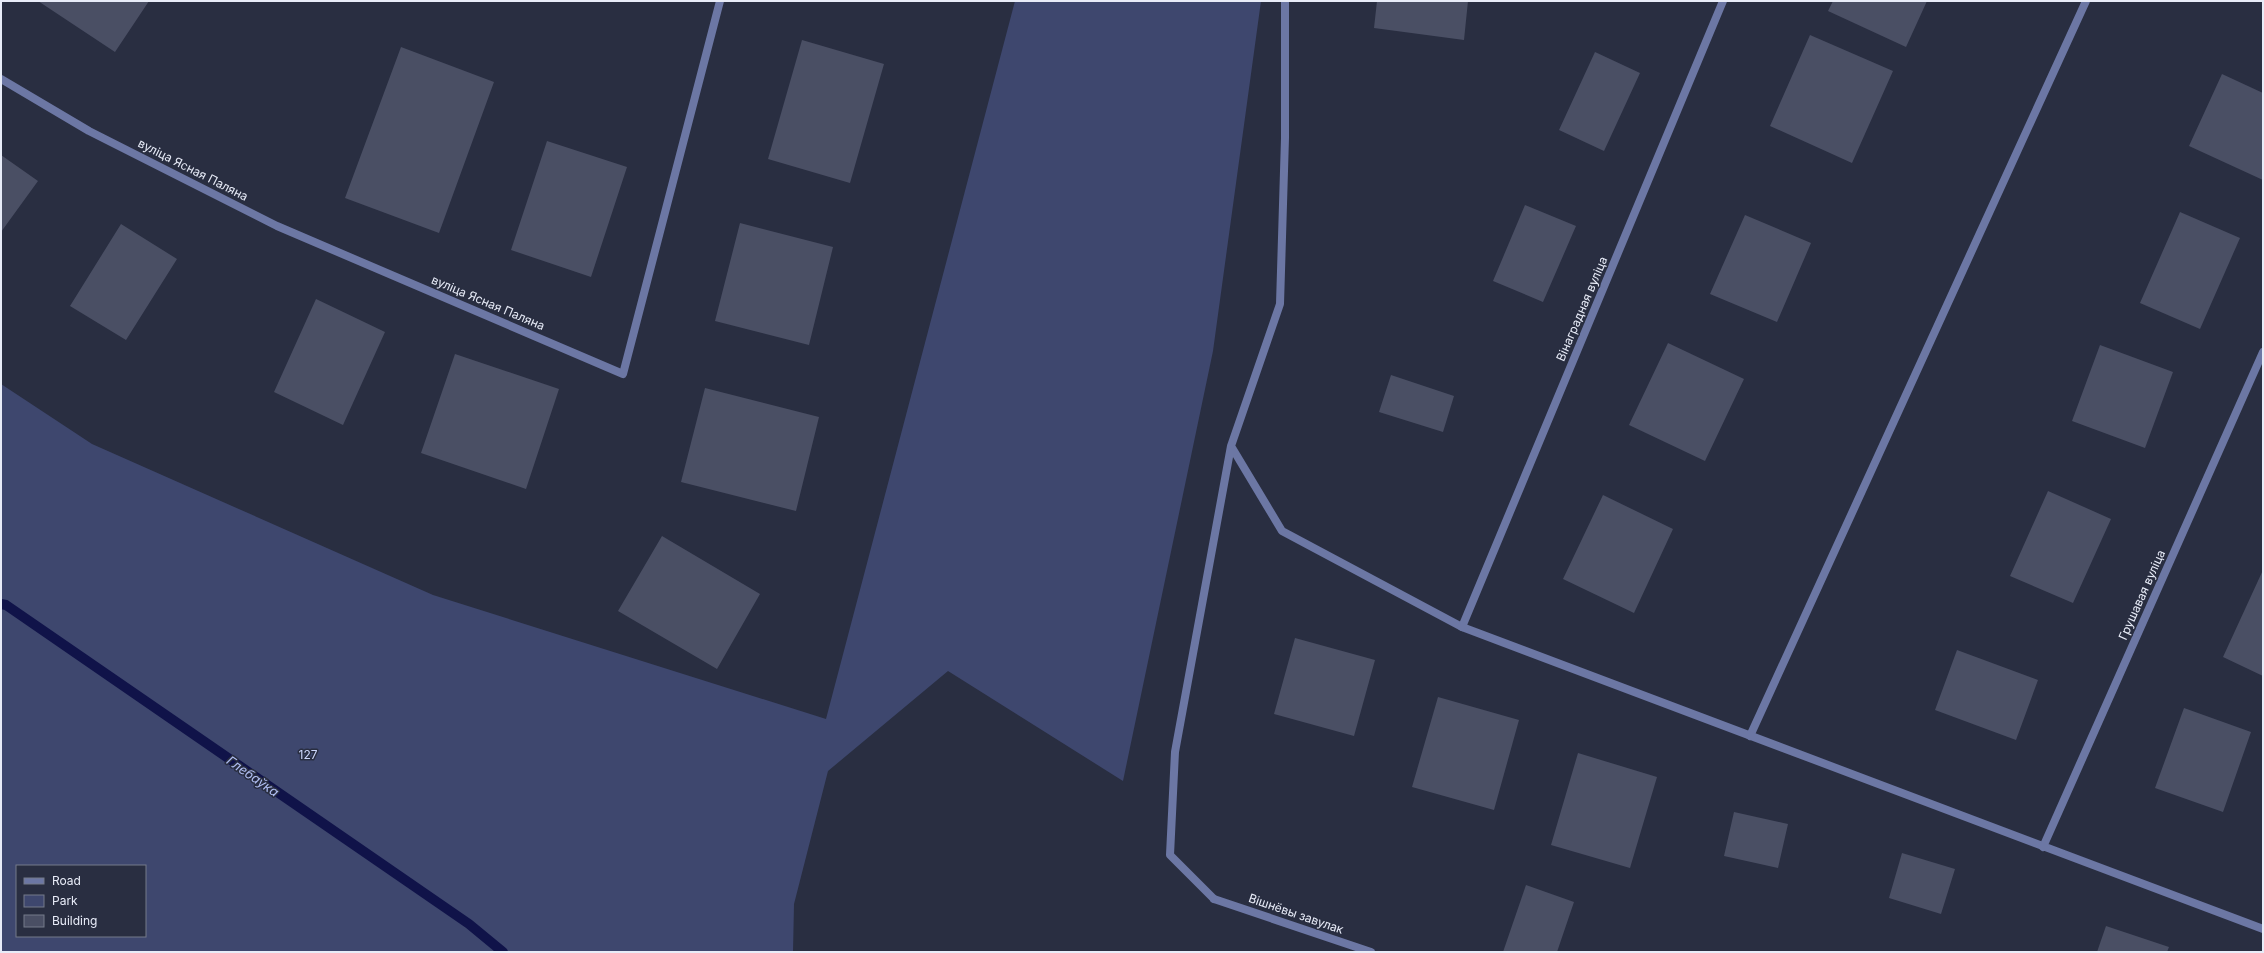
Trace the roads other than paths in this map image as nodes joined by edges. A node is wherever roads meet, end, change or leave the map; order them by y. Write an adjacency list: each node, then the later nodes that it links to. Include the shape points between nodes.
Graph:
1 (720, 1): 5 (street, вуліца Ясная Паляна, via 623,374 277,226 88,131)
2 (1285, 1): 7 (street, via 1285,138 1280,304)
3 (1723, 1): 8 (street, Вінаградная вуліца)
4 (2086, 1): 9 (street)
5 (1, 79)
6 (2263, 352): 10 (street, Грушавая вуліца)
7 (1231, 446): 8 (street, via 1282,531); 12 (street, Вішнёвы завулак, via 1175,752 1170,855 1214,899)
8 (1462, 627): 9 (street)
9 (1750, 736): 10 (street)
10 (2043, 847): 11 (street)
11 (2263, 929)
12 (1371, 952)

